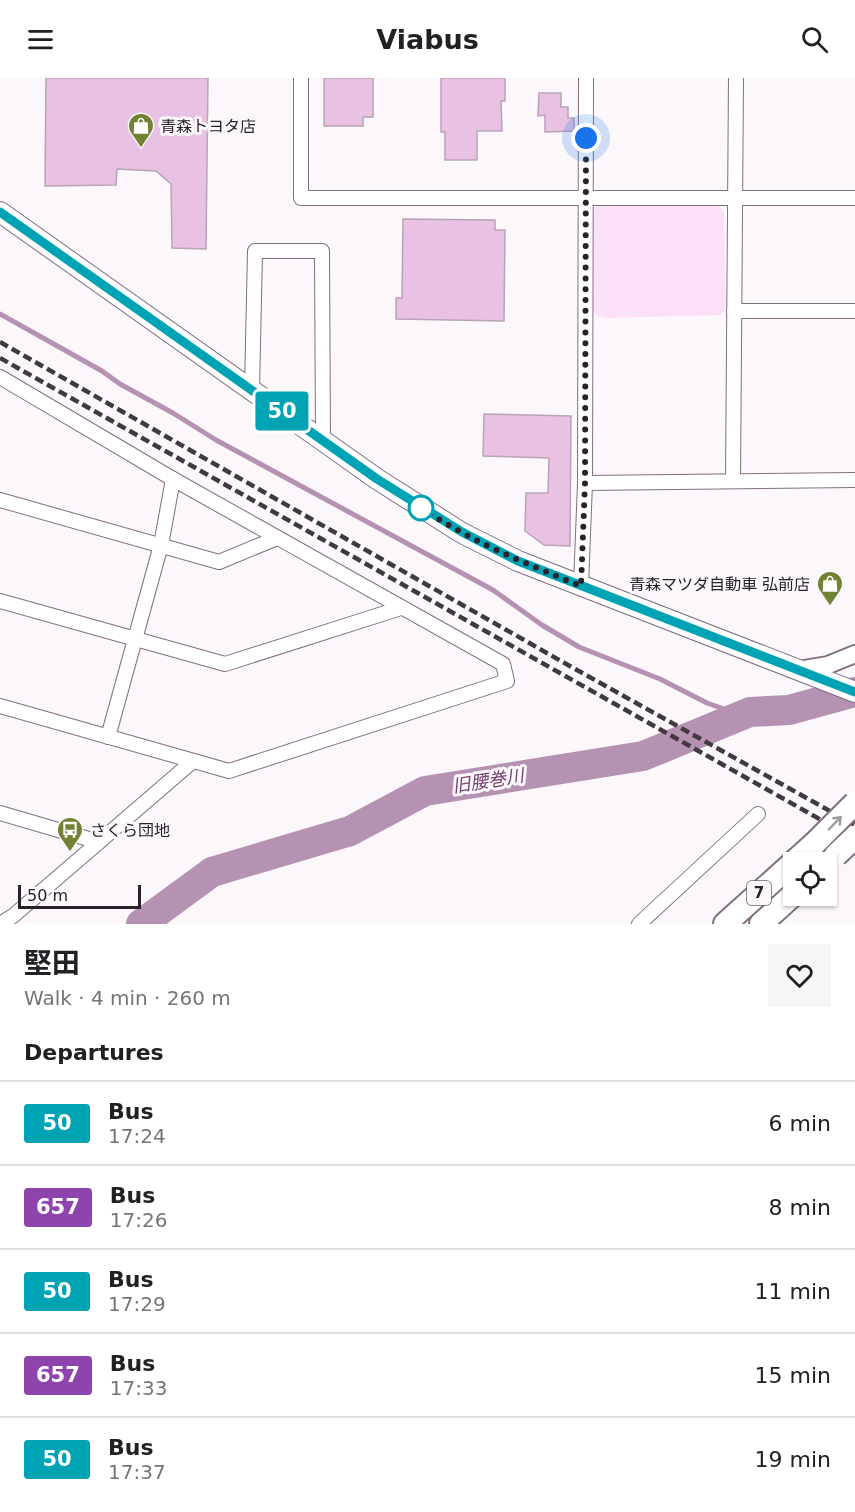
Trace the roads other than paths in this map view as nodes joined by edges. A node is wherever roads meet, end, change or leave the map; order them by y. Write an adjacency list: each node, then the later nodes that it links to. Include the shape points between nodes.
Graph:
1 (301, 78): 6 (street, via 301,198)
2 (586, 78): 6 (street)
3 (736, 78): 4 (street)
4 (734, 198): 5 (street); 6 (street); 9 (street)
5 (855, 198)
6 (587, 199): 16 (street)
7 (0, 212): 11 (main road)
8 (855, 311): 9 (street)
9 (734, 312): 15 (street)
10 (0, 377): 13 (street)
11 (252, 390): 12 (main road); 12 (street, via 255,251 322,251)
12 (323, 441): 20 (main road, via 462,532 518,561)
13 (173, 479): 18 (street); 19 (street)
14 (855, 480): 15 (street)
15 (733, 481): 16 (street)
16 (585, 483): 20 (street)
17 (0, 500): 19 (street)
18 (277, 538): 19 (street, via 219,562); 22 (street)
19 (161, 545): 23 (street)
20 (581, 586): 25 (main road)
21 (0, 601): 23 (street)
22 (401, 608): 23 (street, via 225,664); 29 (street, via 503,664 507,681 229,771)
23 (135, 638): 28 (street)
24 (855, 654): 25 (street, via 828,665)
25 (798, 670): 26 (main road)
26 (855, 692)
27 (0, 706): 28 (street)
28 (108, 736): 29 (street)
29 (194, 761): 34 (street)
30 (855, 803): 40 (highway, 7, one-way to 30, bridge)
31 (0, 813): 34 (street)
32 (758, 814): 39 (street)
33 (855, 837): 35 (highway, bridge)
34 (99, 842): 37 (street)
35 (837, 854)
36 (783, 904): 41 (highway, 7)
37 (6, 914): 38 (street)
38 (0, 924)
39 (639, 924)
40 (725, 924)
41 (761, 924)

